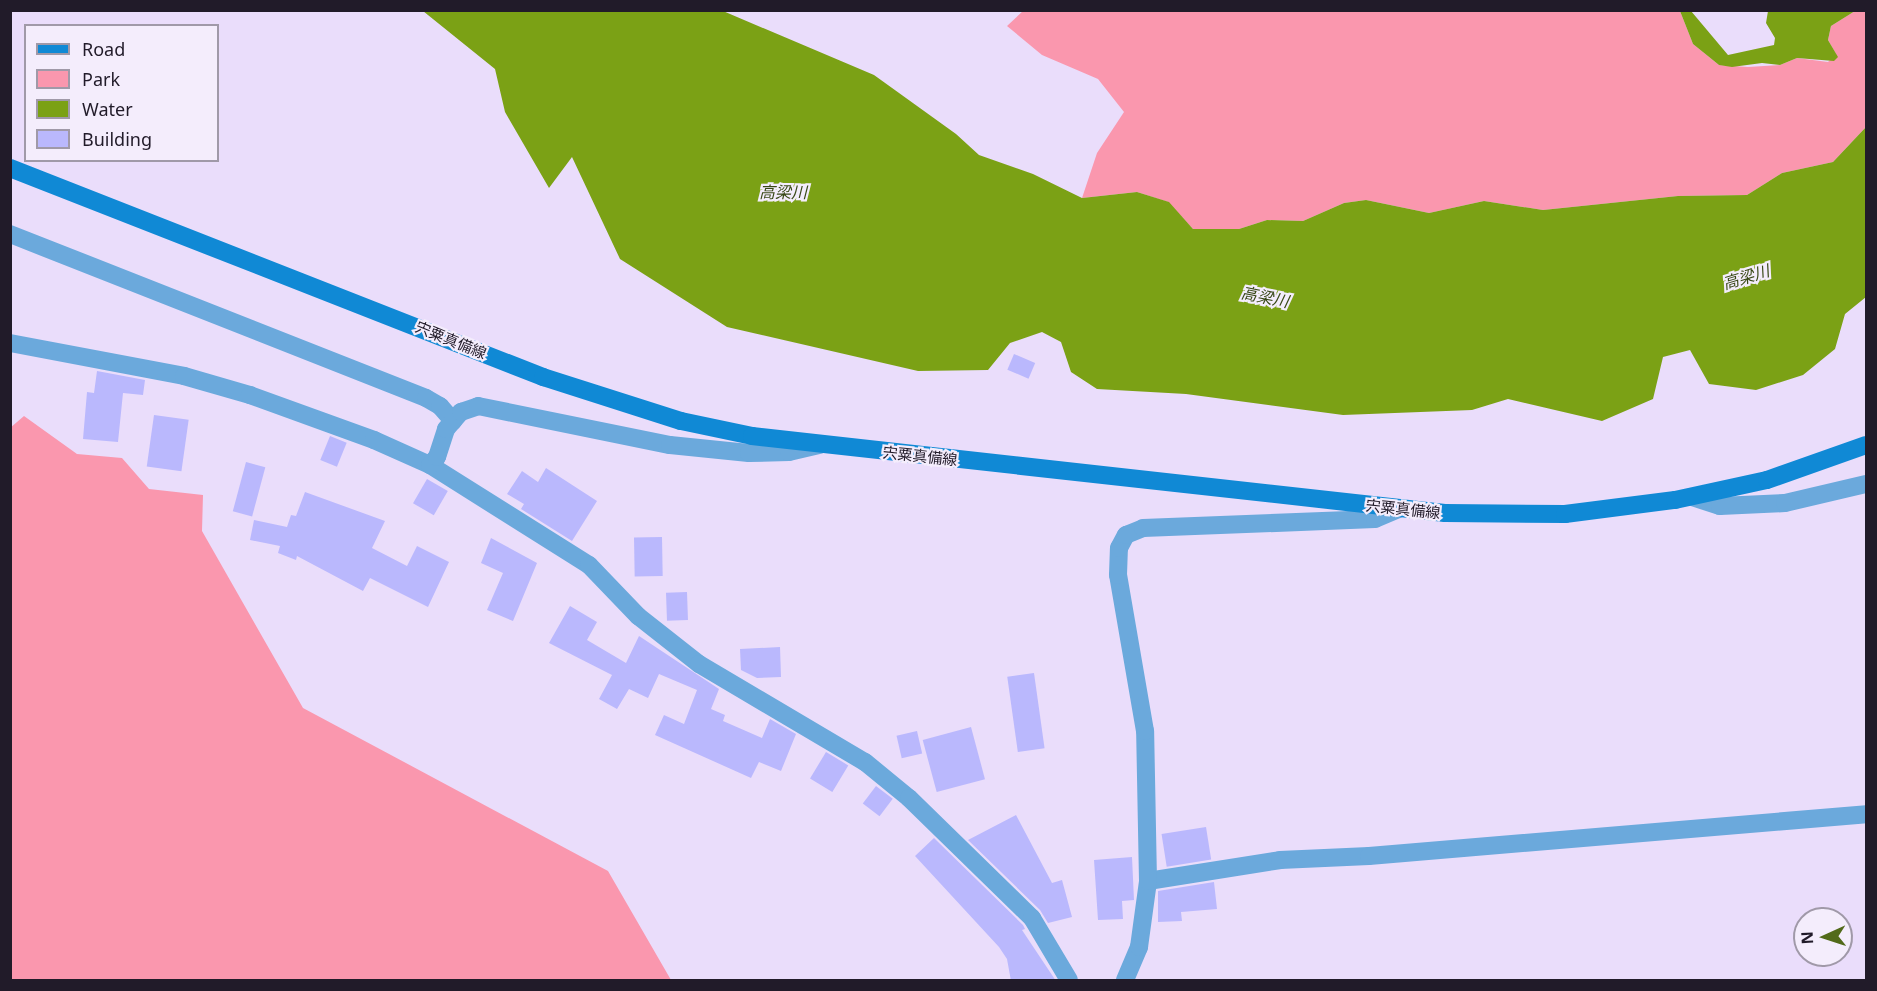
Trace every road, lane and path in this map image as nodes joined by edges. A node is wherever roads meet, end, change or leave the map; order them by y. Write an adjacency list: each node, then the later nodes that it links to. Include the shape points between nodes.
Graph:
1 (10, 168): 5 (main road, 宍粟真備線, via 543,377 681,421)
2 (10, 234): 4 (street, via 426,398)
3 (10, 343): 7 (street, via 184,376 250,395 374,440)
4 (453, 421): 5 (street, via 461,412 478,406 670,445 749,453 789,452); 7 (street)
5 (820, 445): 10 (main road, 宍粟真備線)
6 (1866, 446): 9 (main road, 宍粟真備線, via 1767,480)
7 (430, 465): 13 (street, via 589,565 638,616 699,664 865,762 909,798 1032,918)
8 (1866, 484): 9 (street, via 1785,503 1720,506)
9 (1692, 497): 10 (main road, 宍粟真備線, via 1565,514)
10 (1398, 509): 12 (street, via 1375,519 1164,526 1126,535 1119,548 1118,575 1145,731)
11 (1866, 814): 12 (street, via 1280,860)
12 (1148, 881): 14 (street, via 1139,947)
13 (1069, 981)
14 (1125, 981)

